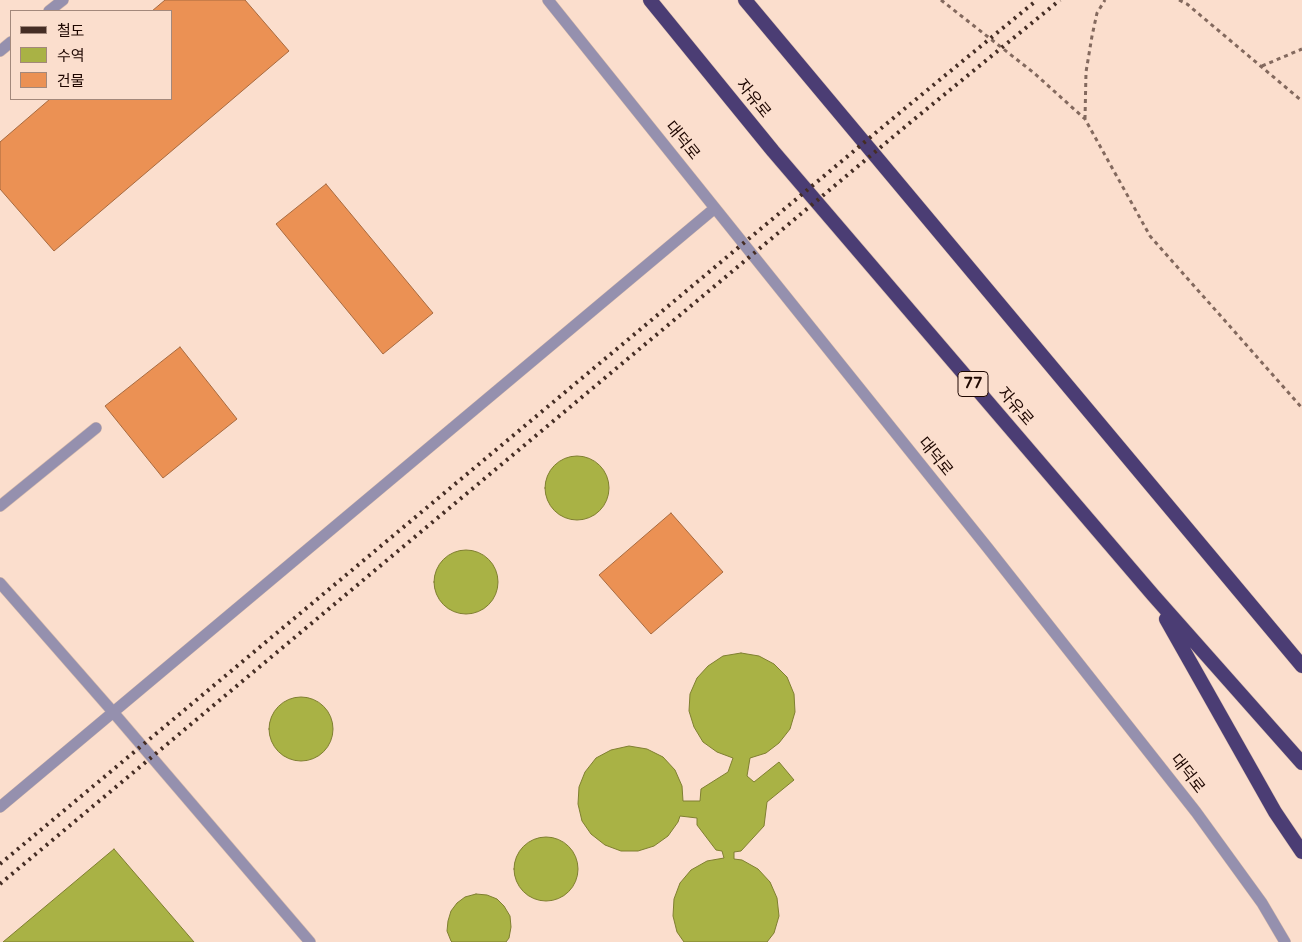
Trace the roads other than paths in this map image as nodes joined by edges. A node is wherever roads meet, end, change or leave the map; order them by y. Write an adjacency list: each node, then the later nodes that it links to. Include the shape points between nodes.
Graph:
1 (62, 0): 5 (lane)
2 (548, 0): 8 (lane, 대덕로)
3 (650, 0): 12 (highway, 자유로 / 77, via 773,151)
4 (746, 0): 13 (highway)
5 (50, 10)
6 (10, 43): 7 (lane)
7 (0, 51)
8 (715, 208): 14 (lane); 19 (lane, 대덕로, via 1196,812 1262,903)
9 (96, 428): 10 (lane)
10 (0, 506)
11 (0, 583): 14 (lane)
12 (1152, 594): 15 (highway, 자유로 / 77); 17 (highway, via 1275,812)
13 (1302, 666)
14 (113, 712): 16 (lane); 18 (lane)
15 (1302, 762)
16 (0, 808)
17 (1302, 852)
18 (310, 942)
19 (1285, 942)

